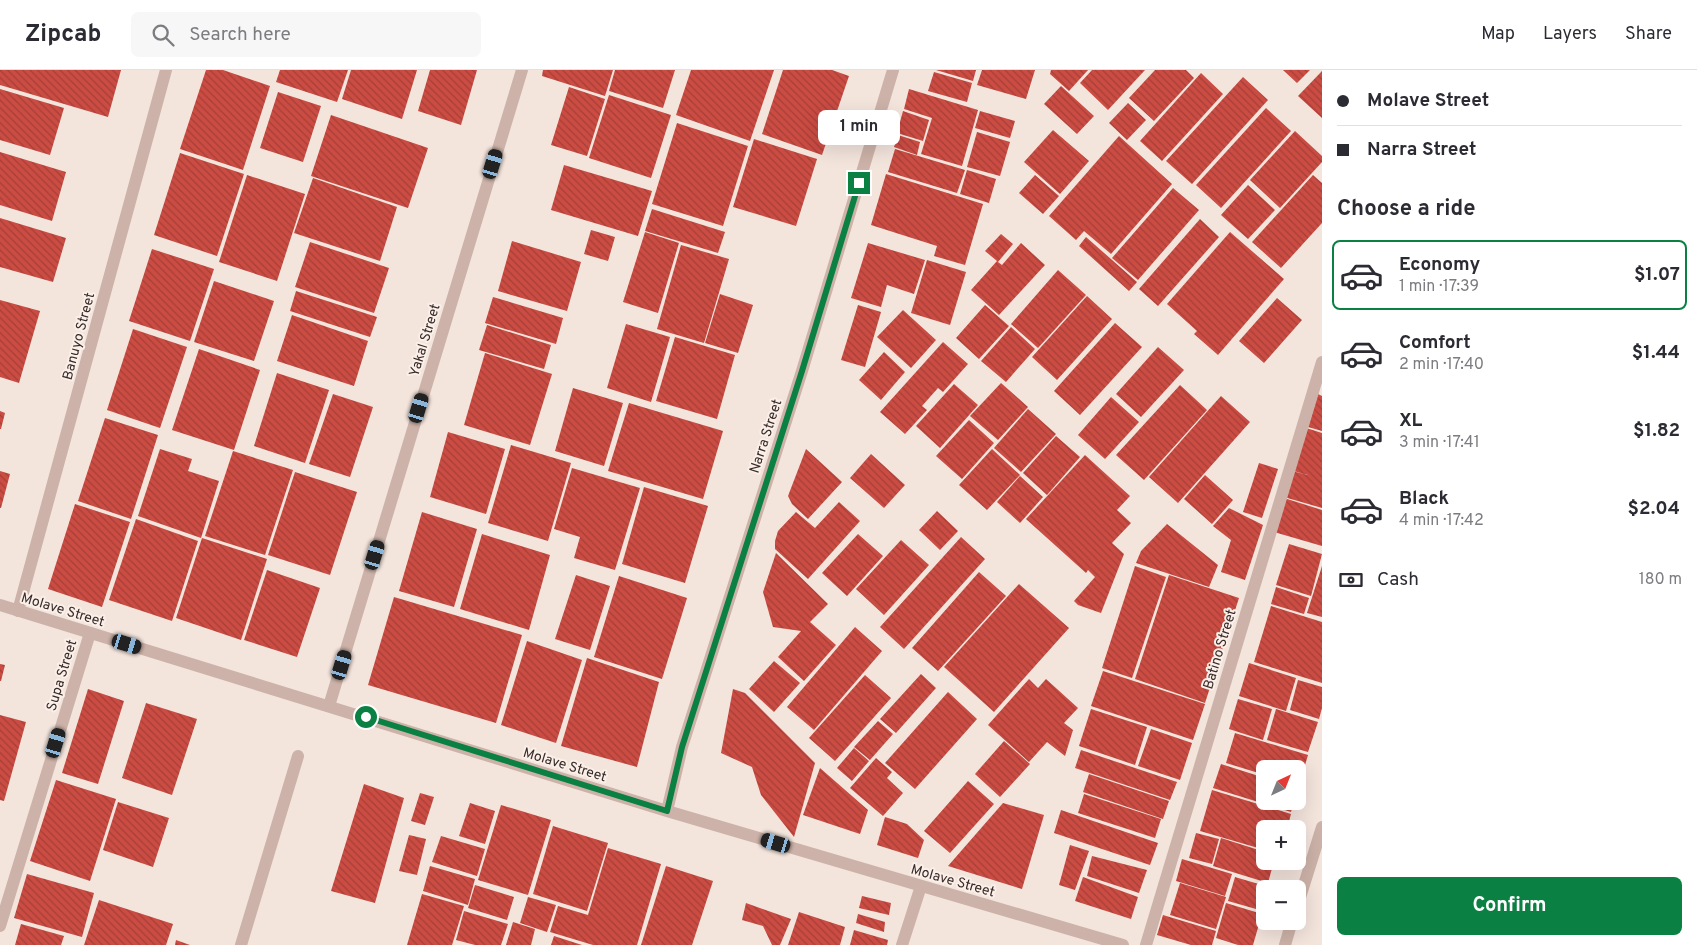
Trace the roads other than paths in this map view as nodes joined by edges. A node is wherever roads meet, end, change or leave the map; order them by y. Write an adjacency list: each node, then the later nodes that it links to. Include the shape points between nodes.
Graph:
1 (166, 70): 6 (street, Banuyo Street)
2 (522, 70): 8 (street, Yakal Street)
3 (893, 70): 10 (street, Narra Street, via 802,371 682,747)
4 (1322, 362): 19 (street, Batino Street)
5 (0, 605): 6 (street, Molave Street)
6 (18, 610): 7 (street, Molave Street)
7 (90, 633): 8 (street, Molave Street); 14 (street, Supa Street)
8 (329, 706): 10 (street, Molave Street)
9 (298, 756): 16 (street)
10 (667, 811): 13 (street, Molave Street)
11 (1322, 827): 12 (street)
12 (1305, 880)
13 (921, 886): 17 (street); 18 (street, Molave Street)
14 (0, 926)
15 (1289, 930): 20 (street)
16 (241, 945)
17 (902, 945)
18 (1123, 945)
19 (1146, 945)
20 (1285, 945)

